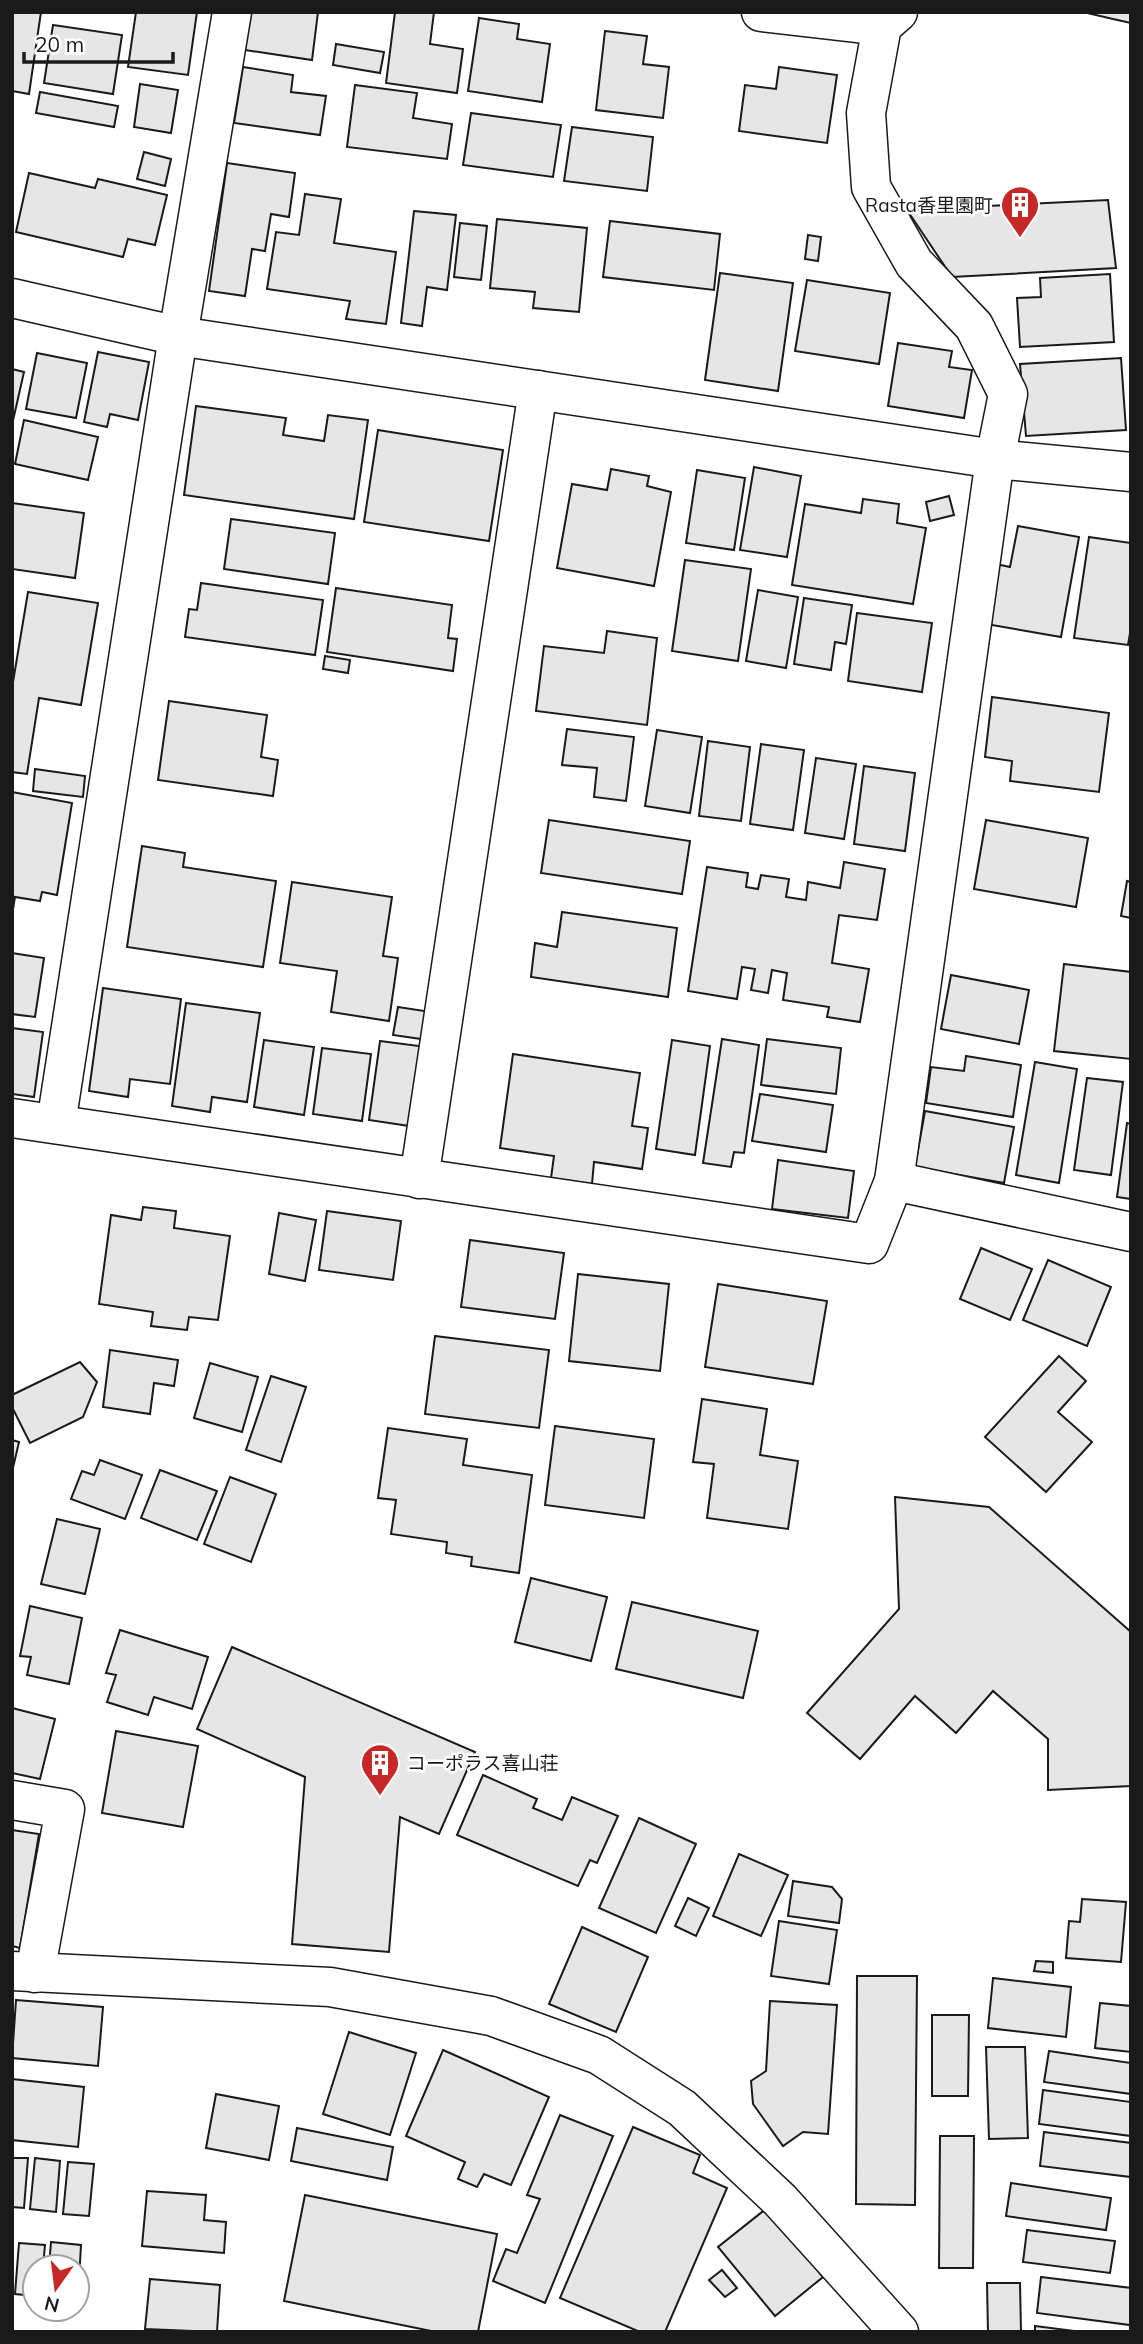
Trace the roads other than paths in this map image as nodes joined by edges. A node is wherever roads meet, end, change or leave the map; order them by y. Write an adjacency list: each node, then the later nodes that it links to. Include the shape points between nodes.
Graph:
1 (232, 12): 5 (street)
2 (761, 12): 3 (street)
3 (890, 19): 7 (street, via 866,113 871,187 914,263 974,326 1008,394)
4 (12, 298): 5 (street)
5 (177, 336): 6 (street); 10 (street)
6 (538, 390): 7 (street); 11 (street)
7 (995, 459): 8 (street); 12 (street)
8 (1131, 472)
9 (12, 1118): 10 (street)
10 (56, 1124): 11 (street)
11 (419, 1179): 12 (street, via 869,1244)
12 (894, 1181): 13 (street)
13 (1131, 1232)
14 (12, 1800): 15 (street, via 65,1809)
15 (24, 1972): 16 (street, via 330,1987 491,2016 599,2054 682,2108 780,2200)
16 (899, 2332)

